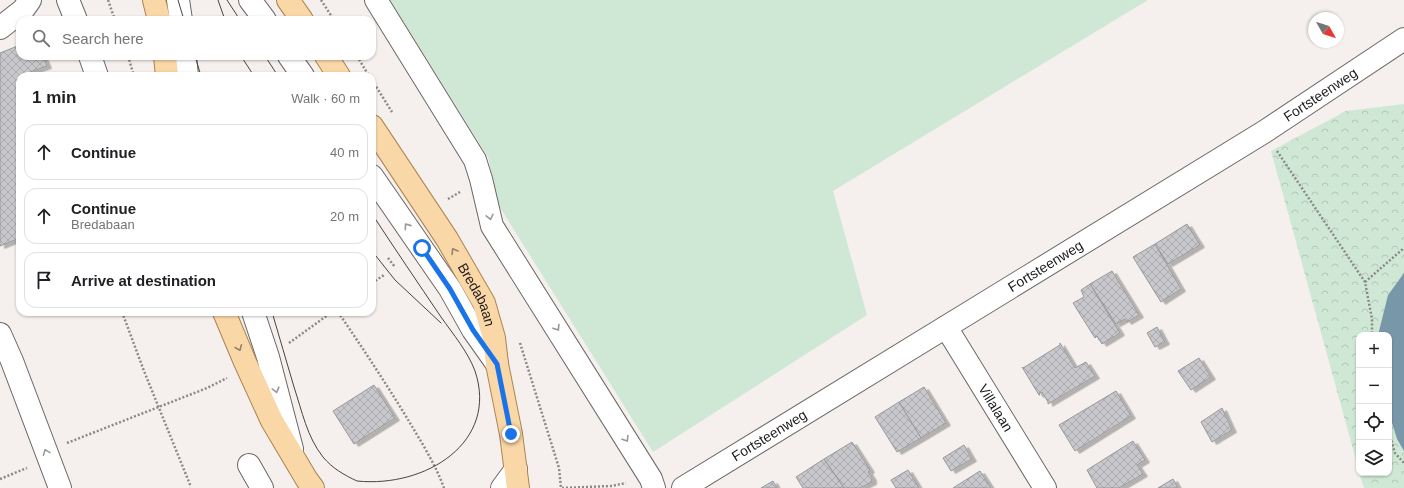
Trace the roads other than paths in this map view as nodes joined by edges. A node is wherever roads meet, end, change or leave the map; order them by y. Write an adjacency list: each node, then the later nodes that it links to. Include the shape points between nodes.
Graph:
1 (68, 0): 9 (street)
2 (154, 0): 10 (main road)
3 (178, 0): 11 (street)
4 (250, 0): 12 (street)
5 (288, 0): 13 (main road)
6 (376, 0): 38 (street, one-way to 38, via 475,160 492,226)
7 (24, 3): 8 (street); 14 (street)
8 (0, 12)
9 (74, 16)
10 (158, 16)
11 (180, 16)
12 (262, 16)
13 (299, 16)
14 (0, 28)
15 (1403, 42): 28 (street, Fortsteenweg, via 1264,132)
16 (165, 60): 20 (main road)
17 (185, 60): 21 (street)
18 (292, 60): 22 (street)
19 (329, 60): 23 (main road)
20 (167, 72)
21 (187, 72)
22 (300, 72)
23 (336, 72)
24 (376, 132): 30 (main road, Bredabaan, one-way to 24, via 494,338 484,303 447,238)
25 (376, 182): 30 (street, one-way to 25, via 473,330 450,289)
26 (226, 316): 31 (main road, one-way to 31, via 272,421)
27 (254, 316): 31 (street, one-way to 31, via 268,357)
28 (946, 327): 39 (street, Fortsteenweg); 40 (street, Villalaan)
29 (0, 334): 34 (street, one-way to 29)
30 (497, 364): 33 (main road, Bredabaan)
31 (295, 461): 36 (main road)
32 (249, 465): 35 (street)
33 (517, 478): 37 (street)
34 (60, 488)
35 (262, 488)
36 (313, 488)
37 (502, 488)
38 (654, 488)
39 (683, 488)
40 (1045, 488)

